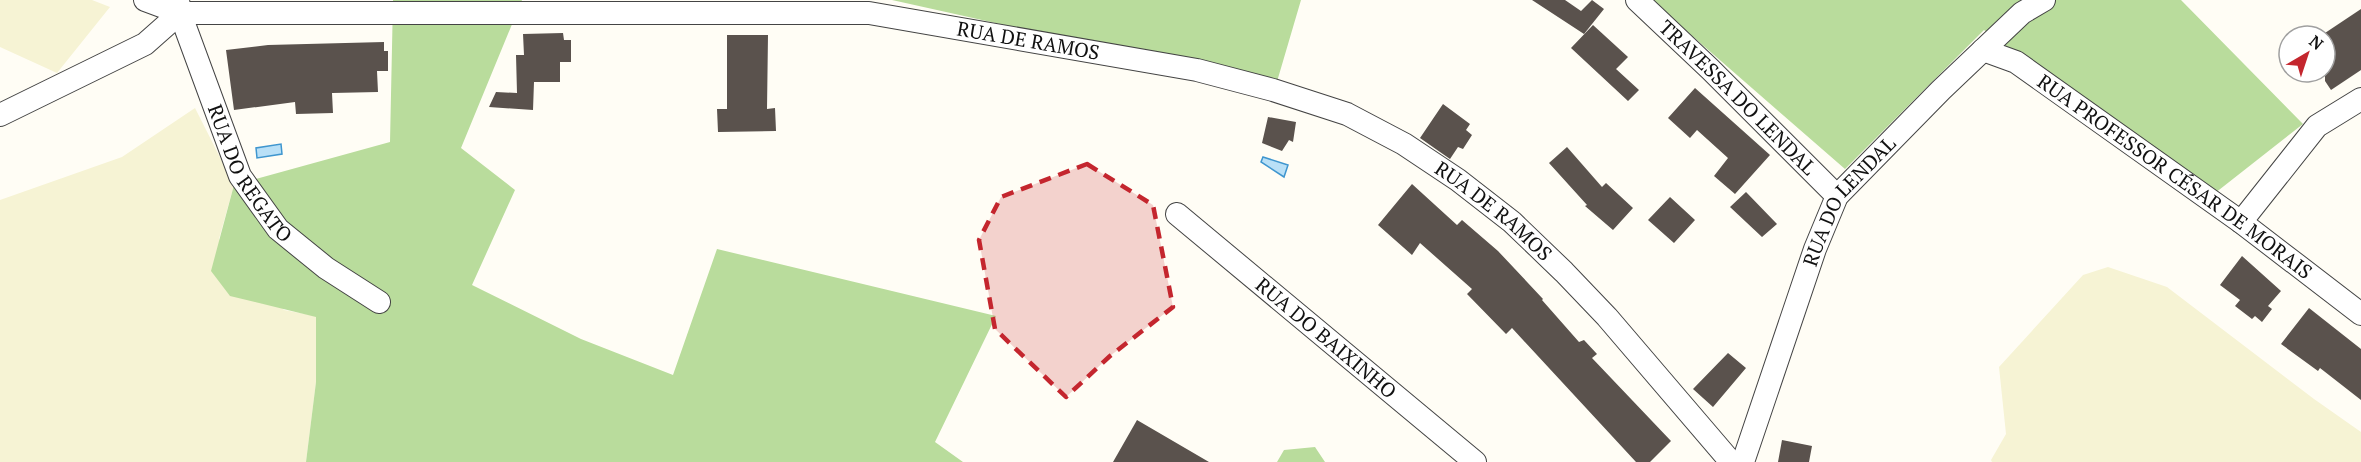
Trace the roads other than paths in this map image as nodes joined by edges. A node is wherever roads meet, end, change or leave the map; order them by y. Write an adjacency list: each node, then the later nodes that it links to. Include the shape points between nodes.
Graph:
1 (145, 0): 4 (street)
2 (1637, 0): 9 (street, TRAVESSA DO LENDAL)
3 (2044, 0): 6 (street, RUA DO LENDAL, via 2022,13)
4 (179, 6): 5 (street, RUA DE RAMOS); 8 (street, via 145,44); 12 (street, RUA DO REGATO, via 240,176 278,229 326,268)
5 (871, 6): 15 (street, RUA DE RAMOS, via 1197,70 1347,114 1404,144 1512,222 1607,317)
6 (1983, 50): 9 (street, RUA DO LENDAL); 11 (street, RUA PROFESSOR CÉSAR DE MORAIS, via 2016,62)
7 (2361, 99): 11 (street, via 2317,126)
8 (0, 116)
9 (1837, 196): 16 (street, RUA DO LENDAL, via 1815,249)
10 (1177, 214): 14 (street, RUA DO BAIXINHO)
11 (2241, 222): 13 (street, RUA PROFESSOR CÉSAR DE MORAIS)
12 (379, 302)
13 (2361, 314)
14 (1475, 462)
15 (1731, 462)
16 (1743, 462)

